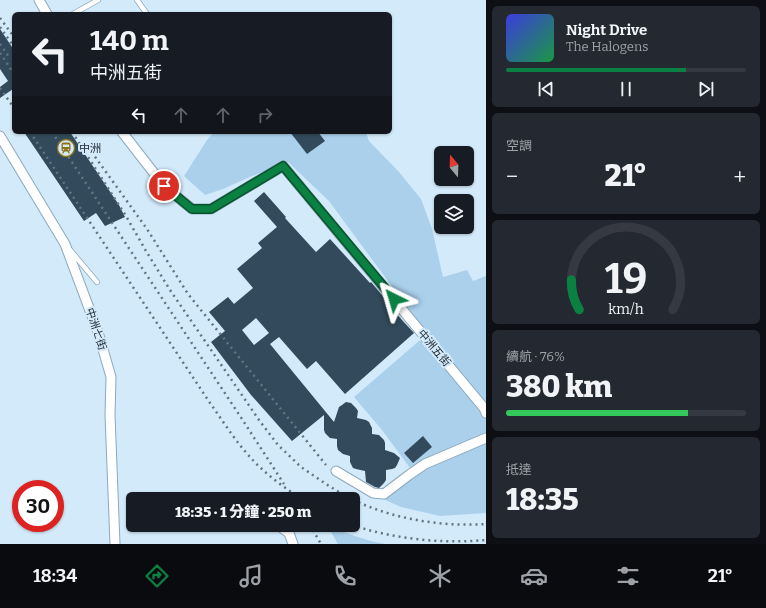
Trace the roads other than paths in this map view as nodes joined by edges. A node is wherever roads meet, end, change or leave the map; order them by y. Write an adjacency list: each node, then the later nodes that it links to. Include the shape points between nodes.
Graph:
1 (39, 0): 4 (street)
2 (98, 0): 5 (lane)
3 (137, 0): 6 (lane)
4 (47, 12)
5 (77, 12)
6 (146, 12)
7 (124, 134): 11 (street, 中洲五街, via 164,186 192,209 211,209 283,166)
8 (0, 136): 9 (street, 中洲七街)
9 (65, 244): 10 (lane); 15 (street, 中洲七街, via 98,332 111,377 110,415)
10 (97, 282)
11 (486, 413)
12 (486, 438): 13 (street, via 425,464 384,494 373,494)
13 (336, 471)
14 (288, 532): 16 (street)
15 (116, 544)
16 (293, 544)

